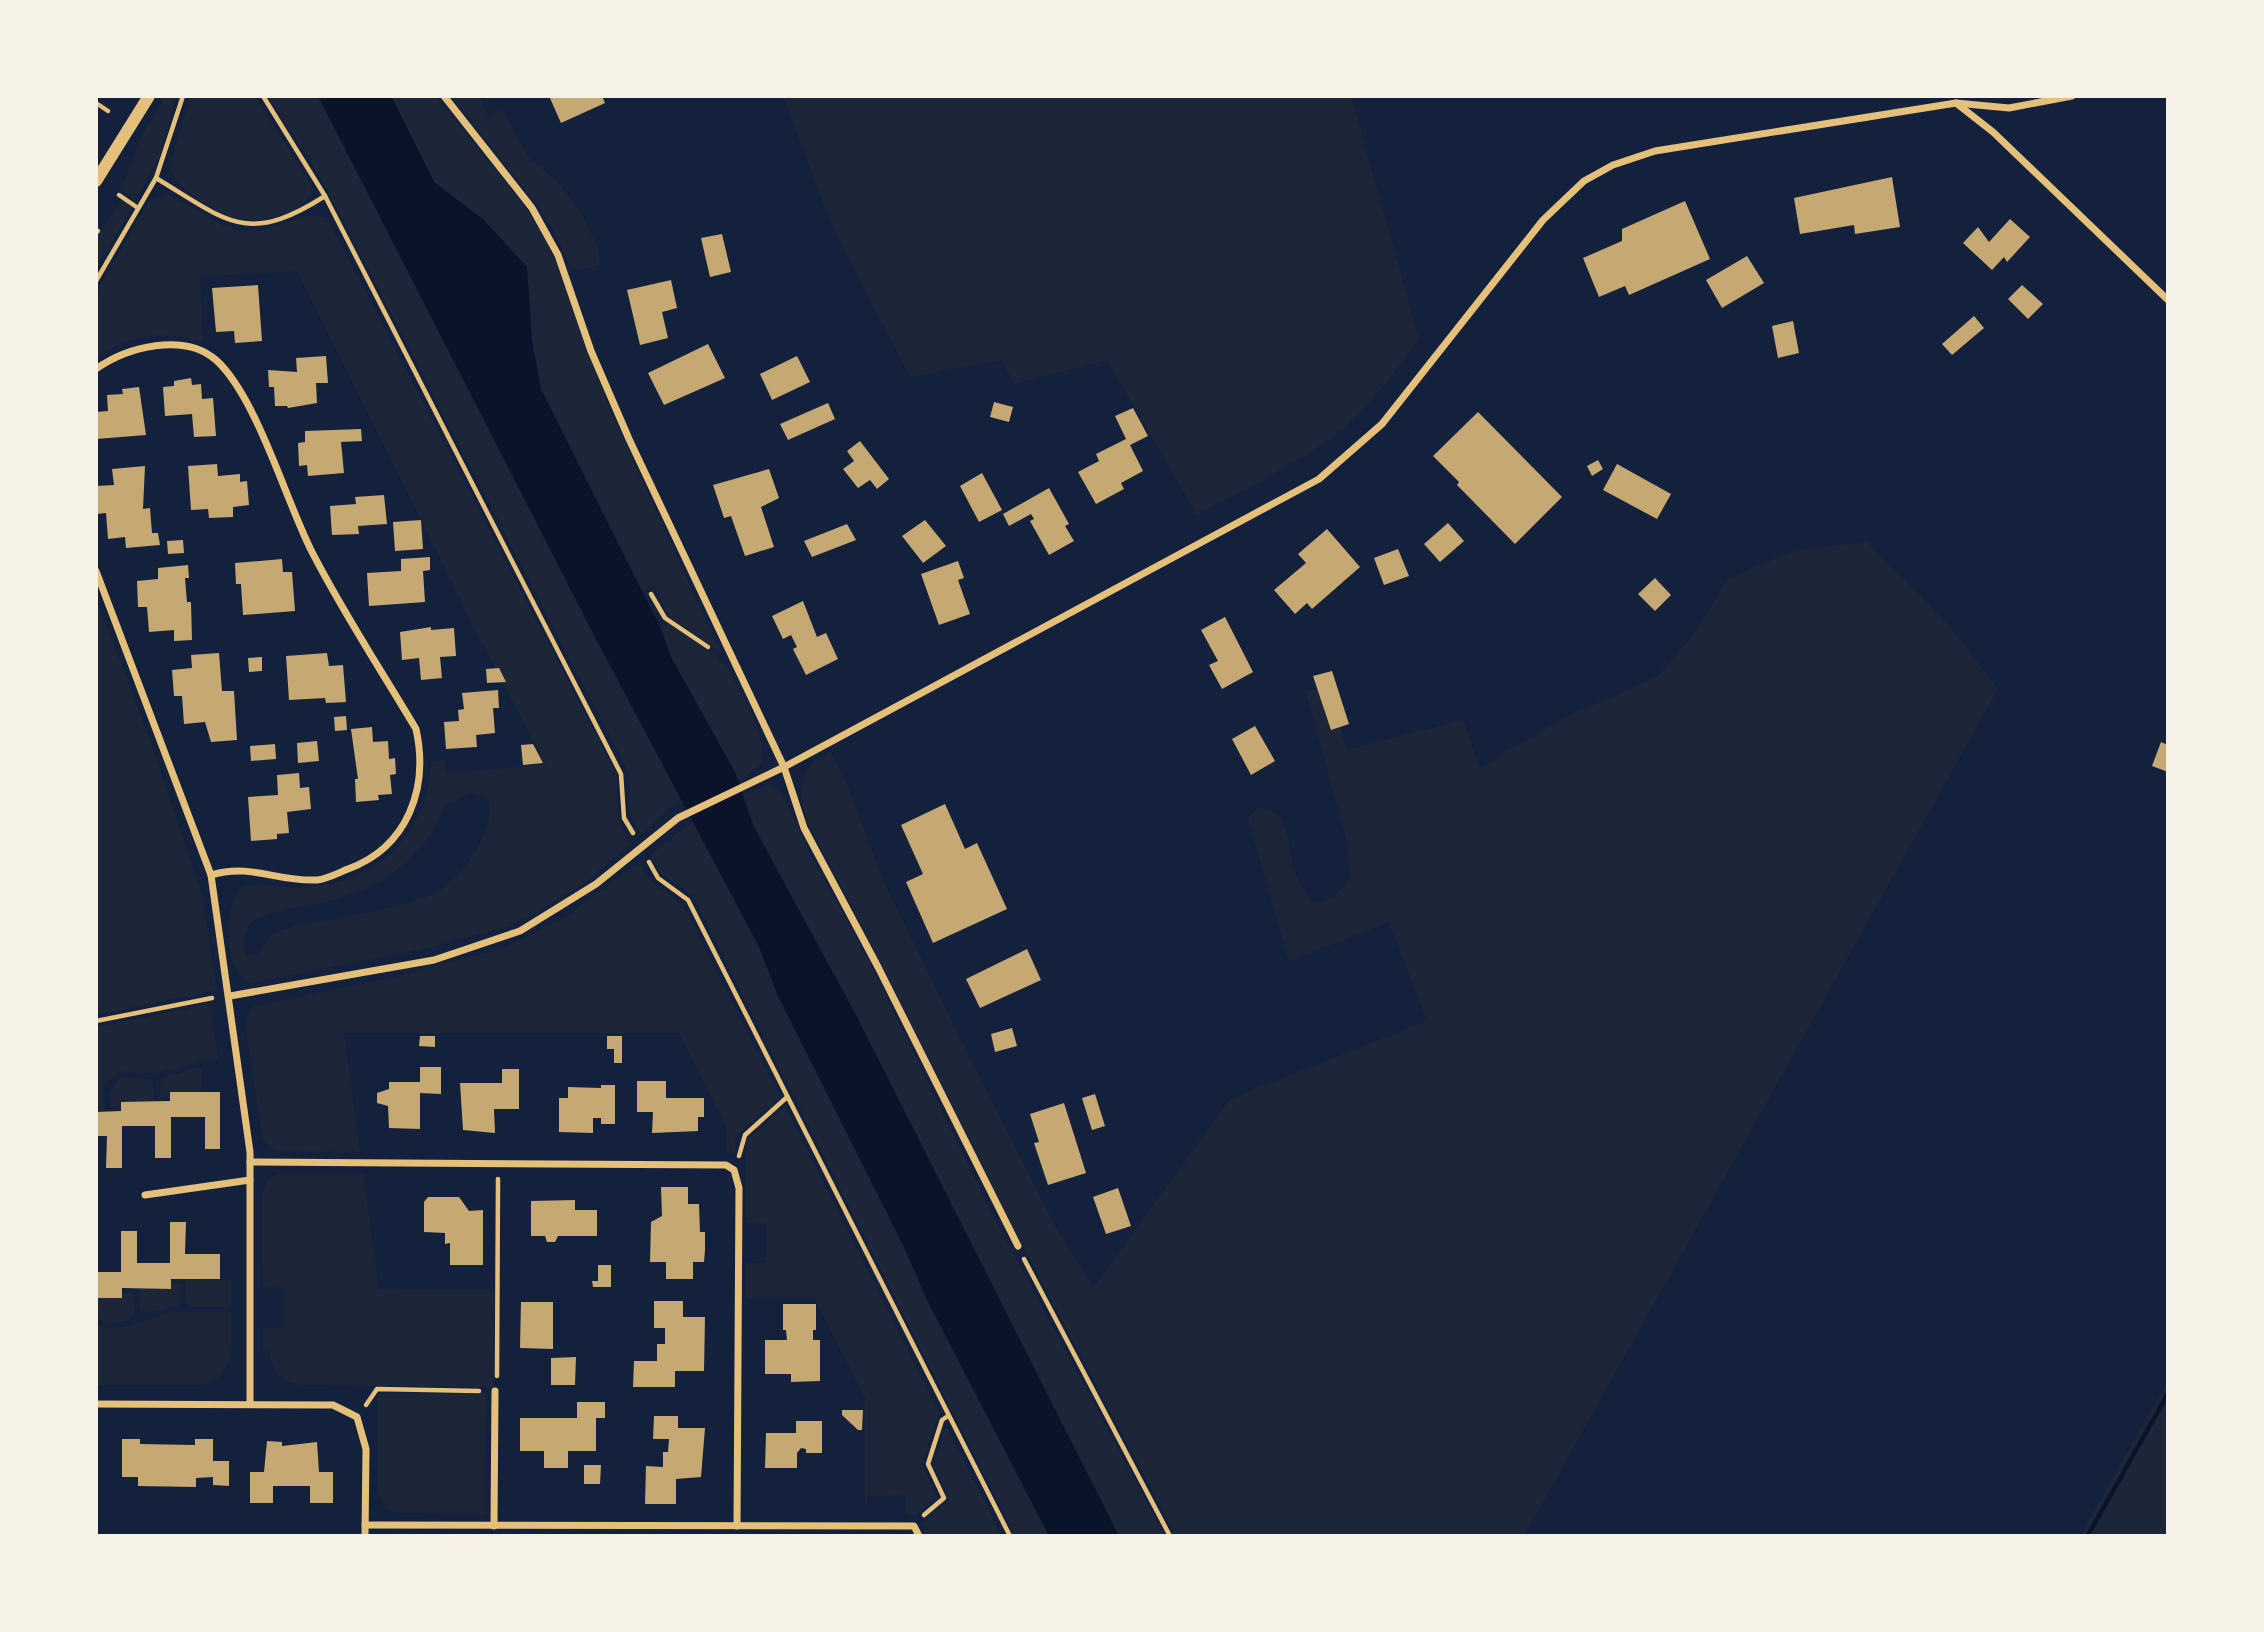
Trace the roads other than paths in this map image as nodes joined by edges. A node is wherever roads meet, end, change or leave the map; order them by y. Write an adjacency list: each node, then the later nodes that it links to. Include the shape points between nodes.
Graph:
1 (149, 96): 5 (street)
2 (444, 96): 9 (street, via 532,208 558,255 591,351)
3 (2072, 96): 4 (street, via 2009,108)
4 (1957, 99): 6 (street); 9 (street, via 1655,150 1613,164 1584,181 1543,220 1382,424 1319,479)
5 (96, 181)
6 (2168, 300)
7 (96, 369): 10 (street, via 111,358 145,347 186,346 215,359 242,393 312,551 416,729 421,752 417,796 411,815 385,848 358,866 320,880 284,879 233,868)
8 (96, 571): 10 (street)
9 (784, 767): 11 (street, via 678,818 548,917 492,942 434,960); 15 (street, via 804,828)
10 (211, 874): 11 (street)
11 (230, 996): 12 (street)
12 (250, 1162): 13 (street); 22 (street, via 726,1165 734,1170 739,1188)
13 (250, 1181): 14 (street); 17 (street)
14 (145, 1195)
15 (1018, 1246)
16 (495, 1391): 20 (street)
17 (250, 1403): 18 (street); 19 (street, via 333,1405 357,1417 366,1449)
18 (96, 1404)
19 (365, 1525): 20 (street); 23 (street)
20 (494, 1526): 21 (street)
21 (618, 1526): 22 (street); 24 (street)
22 (737, 1526): 25 (street, via 914,1526)
23 (365, 1536)
24 (618, 1536)
25 (919, 1536)

